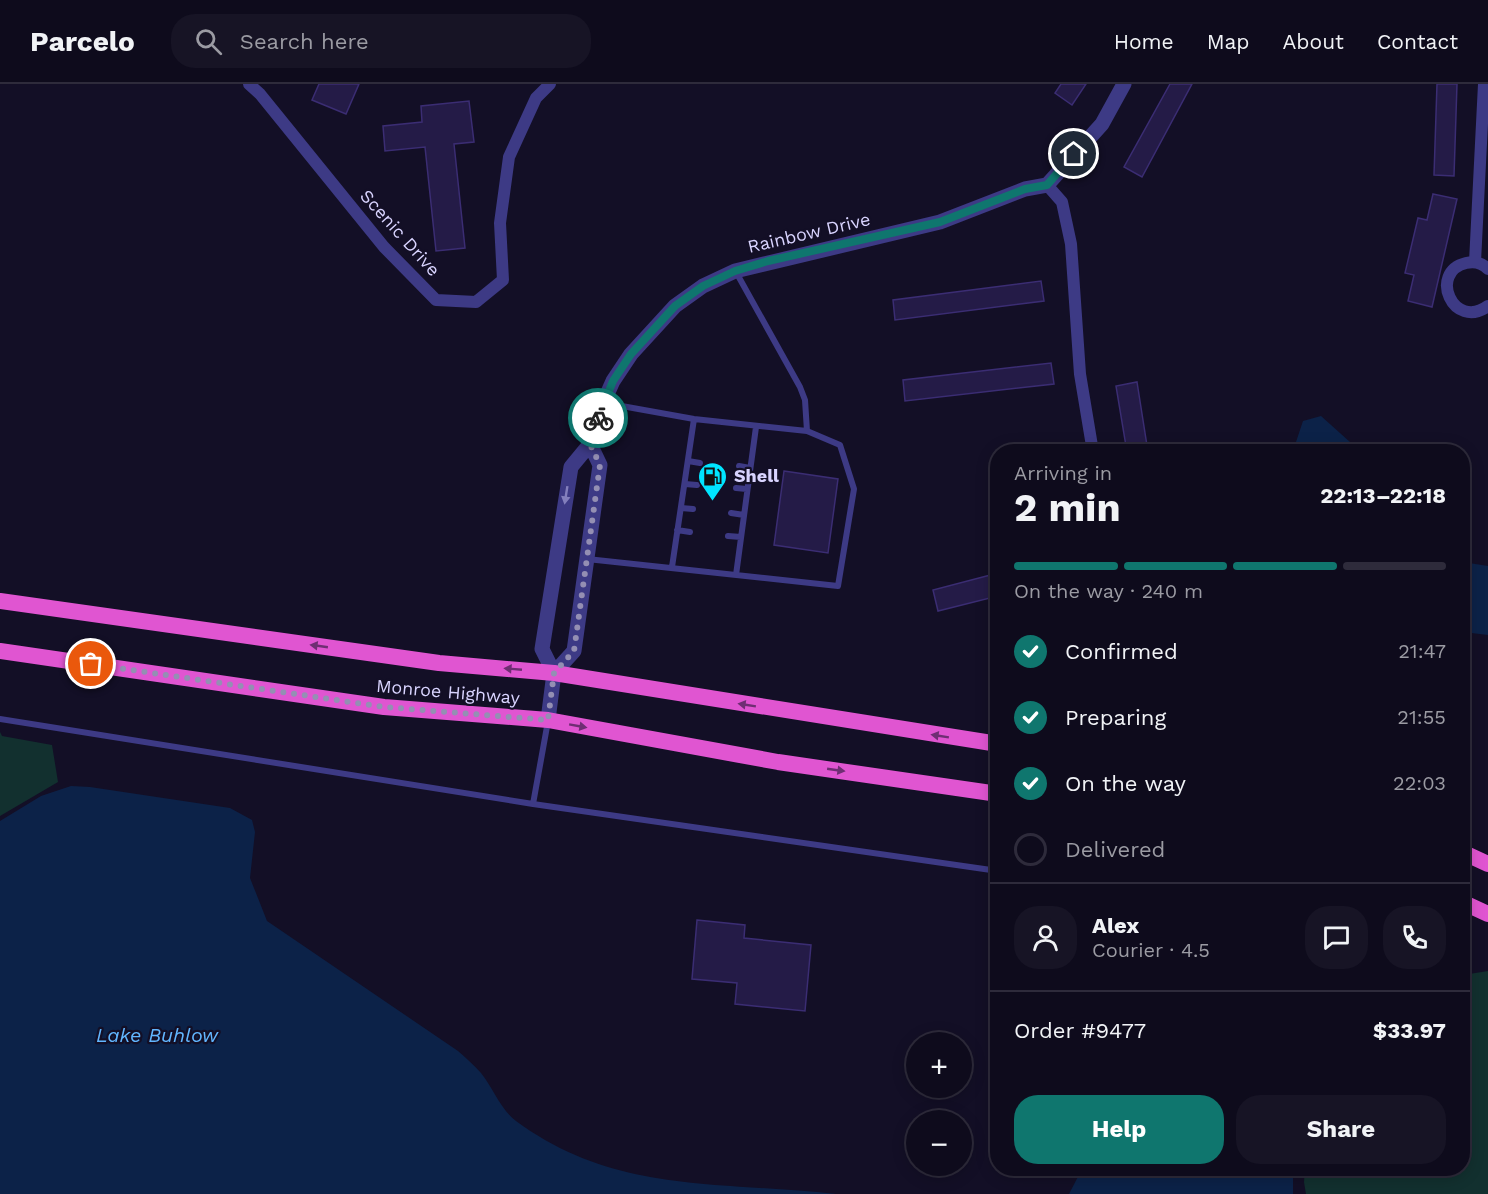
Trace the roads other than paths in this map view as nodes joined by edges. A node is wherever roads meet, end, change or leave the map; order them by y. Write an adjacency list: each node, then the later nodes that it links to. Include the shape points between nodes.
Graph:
1 (249, 84): 2 (street, Scenic Drive, via 384,247 436,300 476,302 503,280 500,223 509,157 536,98)
2 (550, 84)
3 (1124, 84): 5 (street, via 1102,124)
4 (1484, 84): 6 (street)
5 (1047, 185): 8 (street, Rainbow Drive, via 1025,189 940,222); 15 (street, via 1062,202 1071,244 1080,374)
6 (1476, 262): 7 (street); 9 (street, via 1454,270 1449,277 1449,298 1454,305 1470,312)
7 (1488, 269)
8 (735, 271): 10 (street, Rainbow Drive, via 703,286 654,327 613,381); 13 (lane, via 800,387)
9 (1488, 306)
10 (604, 402): 11 (lane); 14 (street, Rainbow Drive)
11 (694, 419): 12 (lane); 16 (lane)
12 (756, 427): 13 (lane); 19 (lane)
13 (807, 431): 34 (lane, via 840,446 854,489 838,586)
14 (590, 444): 32 (street, via 600,465); 37 (street, Rainbow Drive, one-way to 37, via 571,468 542,649)
15 (1092, 444)
16 (688, 461): 17 (lane); 20 (lane)
17 (700, 463)
18 (739, 466): 19 (lane)
19 (750, 468): 23 (lane)
20 (685, 484): 21 (lane); 24 (lane)
21 (697, 485)
22 (736, 488): 23 (lane)
23 (747, 489): 27 (lane)
24 (681, 508): 25 (lane); 28 (lane)
25 (693, 509)
26 (731, 513): 27 (lane)
27 (744, 514): 31 (lane)
28 (677, 530): 29 (lane); 33 (lane)
29 (690, 532)
30 (728, 536): 31 (lane)
31 (741, 537): 34 (lane)
32 (586, 559): 33 (lane); 37 (street, via 574,651)
33 (672, 567): 34 (lane)
34 (736, 575)
35 (0, 601): 37 (highway, Monroe Highway, one-way to 35, via 439,663)
36 (0, 651): 39 (highway, Monroe Highway, via 384,707)
37 (554, 673): 39 (street); 40 (highway, Monroe Highway, one-way to 37)
38 (0, 719): 42 (lane)
39 (548, 720): 41 (highway, Monroe Highway, one-way to 41, via 778,762); 42 (lane)
40 (990, 743)
41 (990, 793)
42 (533, 804): 45 (lane)
43 (1470, 856): 44 (highway)
44 (1488, 864)
45 (990, 870)
46 (1470, 906): 47 (highway)
47 (1488, 914)

